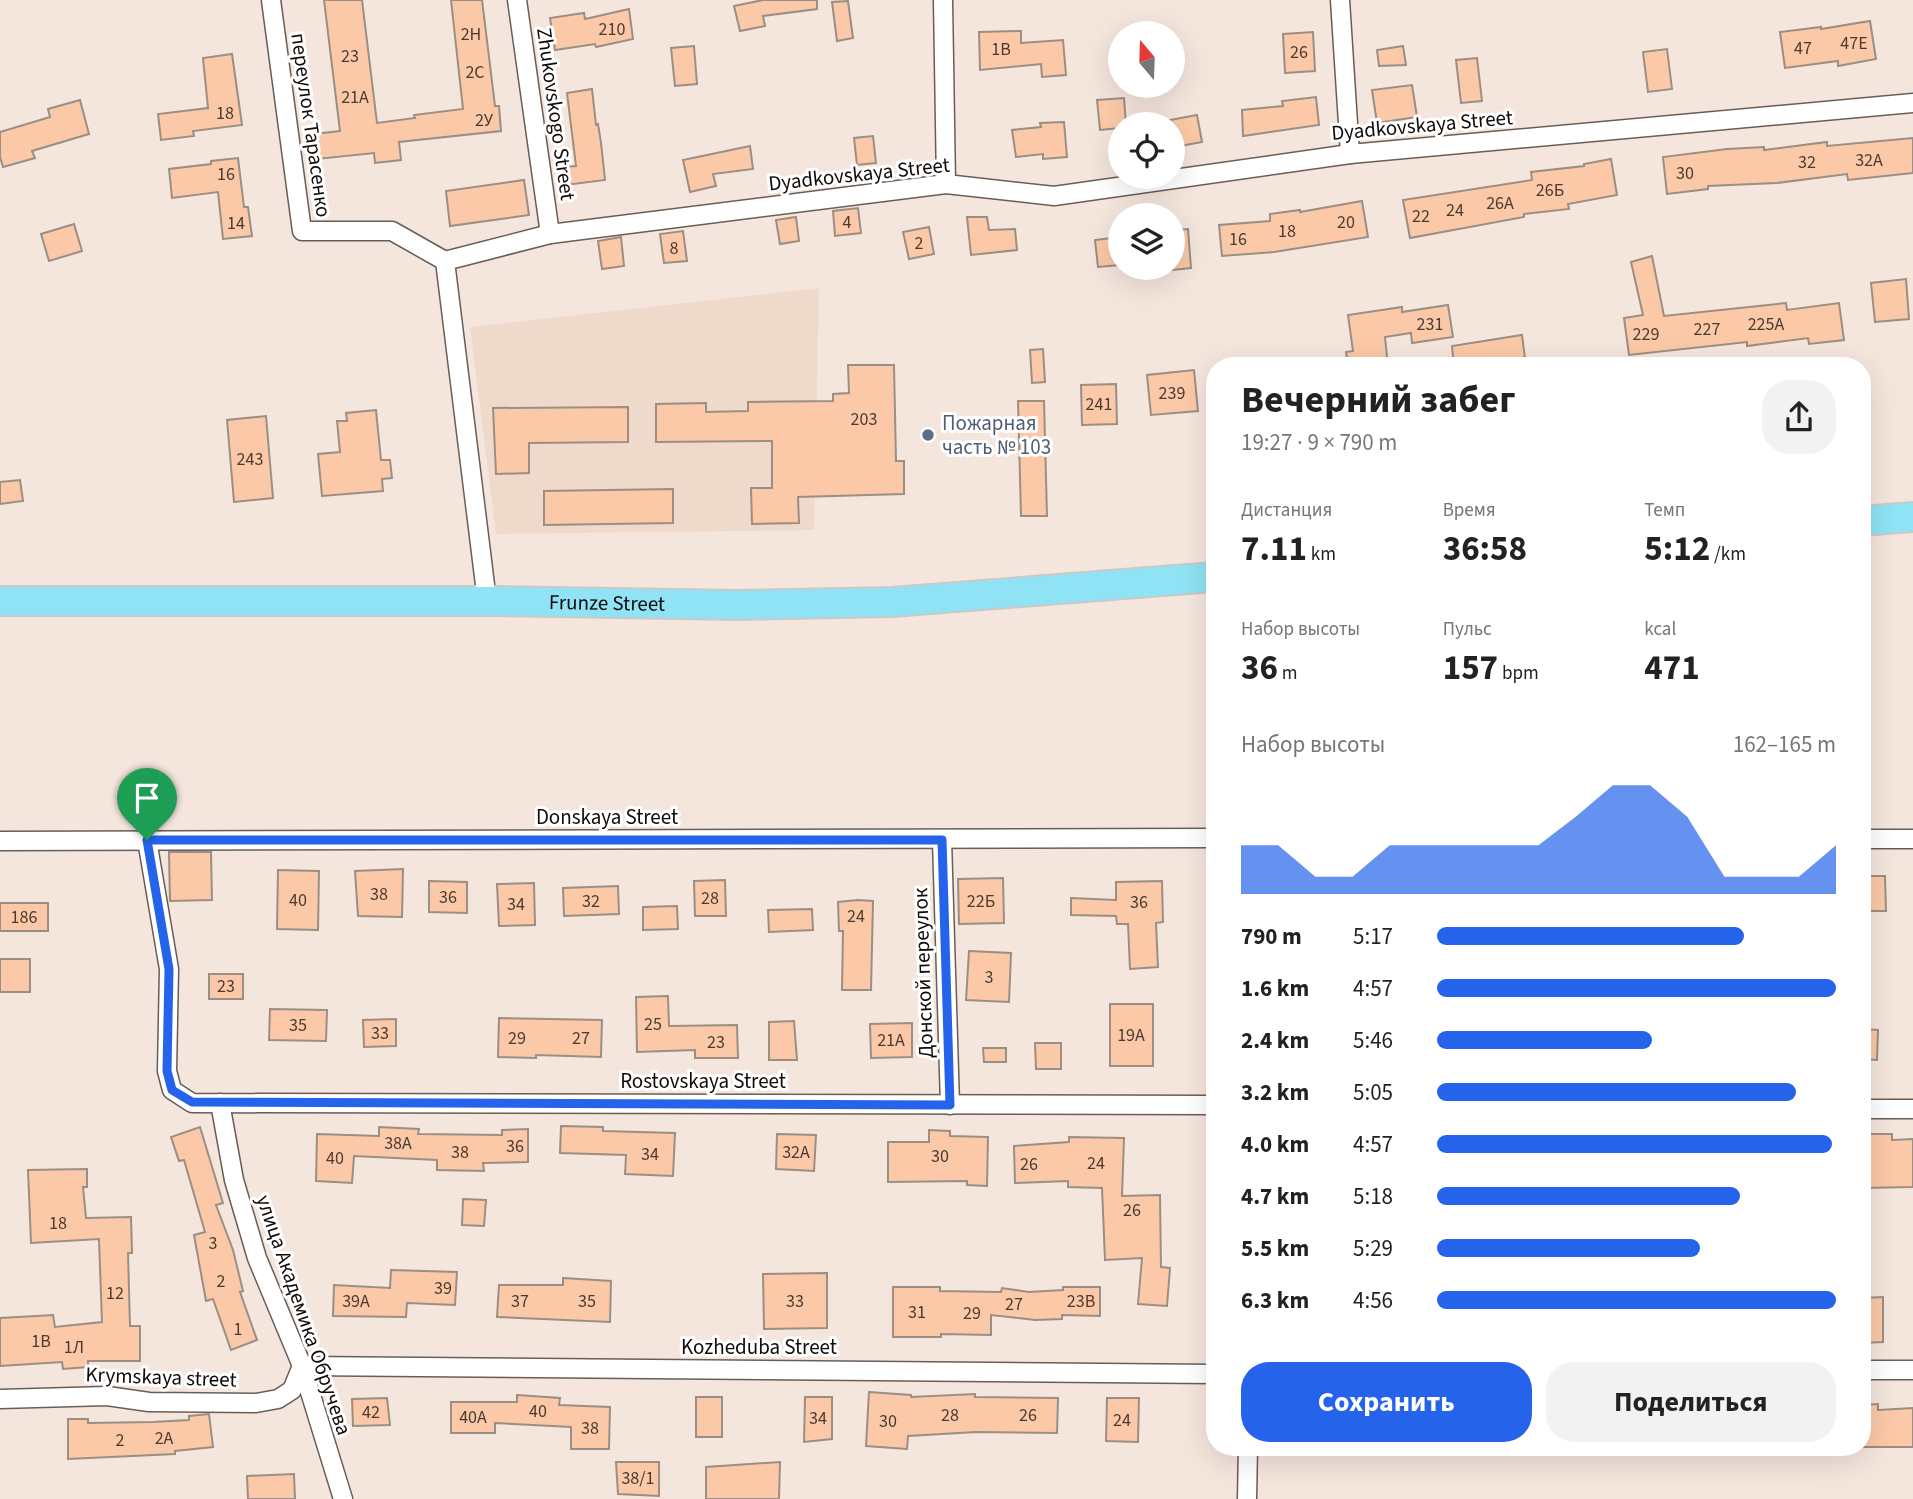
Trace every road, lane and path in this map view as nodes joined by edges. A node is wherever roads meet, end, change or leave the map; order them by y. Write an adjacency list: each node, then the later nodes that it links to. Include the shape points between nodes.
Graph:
1 (271, 0): 9 (street, переулок Тарасенко, via 302,231 392,231)
2 (517, 0): 8 (street, Zhukovskogo Street)
3 (943, 0): 7 (street)
4 (1340, 0): 6 (street)
5 (1913, 103): 6 (street, Dyadkovskaya Street)
6 (1350, 153): 7 (street, Dyadkovskaya Street, via 1054,196)
7 (946, 184): 8 (street, Dyadkovskaya Street)
8 (550, 234): 9 (street, Dyadkovskaya Street)
9 (445, 261): 14 (street)
10 (1913, 517): 11 (main road)
11 (1871, 520)
12 (1206, 578): 14 (main road, Frunze Street, via 892,602)
13 (0, 601): 14 (main road, Frunze Street)
14 (487, 601)
15 (1206, 838): 19 (street, Donskaya Street)
16 (1871, 839): 17 (street)
17 (1913, 839)
18 (147, 840): 19 (street, Donskaya Street); 20 (street, Donskaya Street); 21 (street, Rostovskaya Street, via 169,969 167,1071 172,1090 192,1102)
19 (942, 840): 22 (street, Донской переулок)
20 (0, 841)
21 (220, 1103): 22 (street, Rostovskaya Street); 26 (street, улица Академика Обручева, via 234,1180 257,1258)
22 (950, 1105): 23 (street, Rostovskaya Street)
23 (1206, 1105)
24 (1871, 1109): 25 (street)
25 (1913, 1109)
26 (302, 1366): 29 (street, Kozheduba Street); 30 (street, Krymskaya street, via 292,1390 278,1399 256,1403 149,1402 107,1396); 32 (street, улица Академика Обручева)
27 (1871, 1370): 28 (street)
28 (1913, 1370)
29 (1206, 1374)
30 (0, 1399)
31 (1248, 1456): 33 (street)
32 (343, 1499)
33 (1247, 1499)

